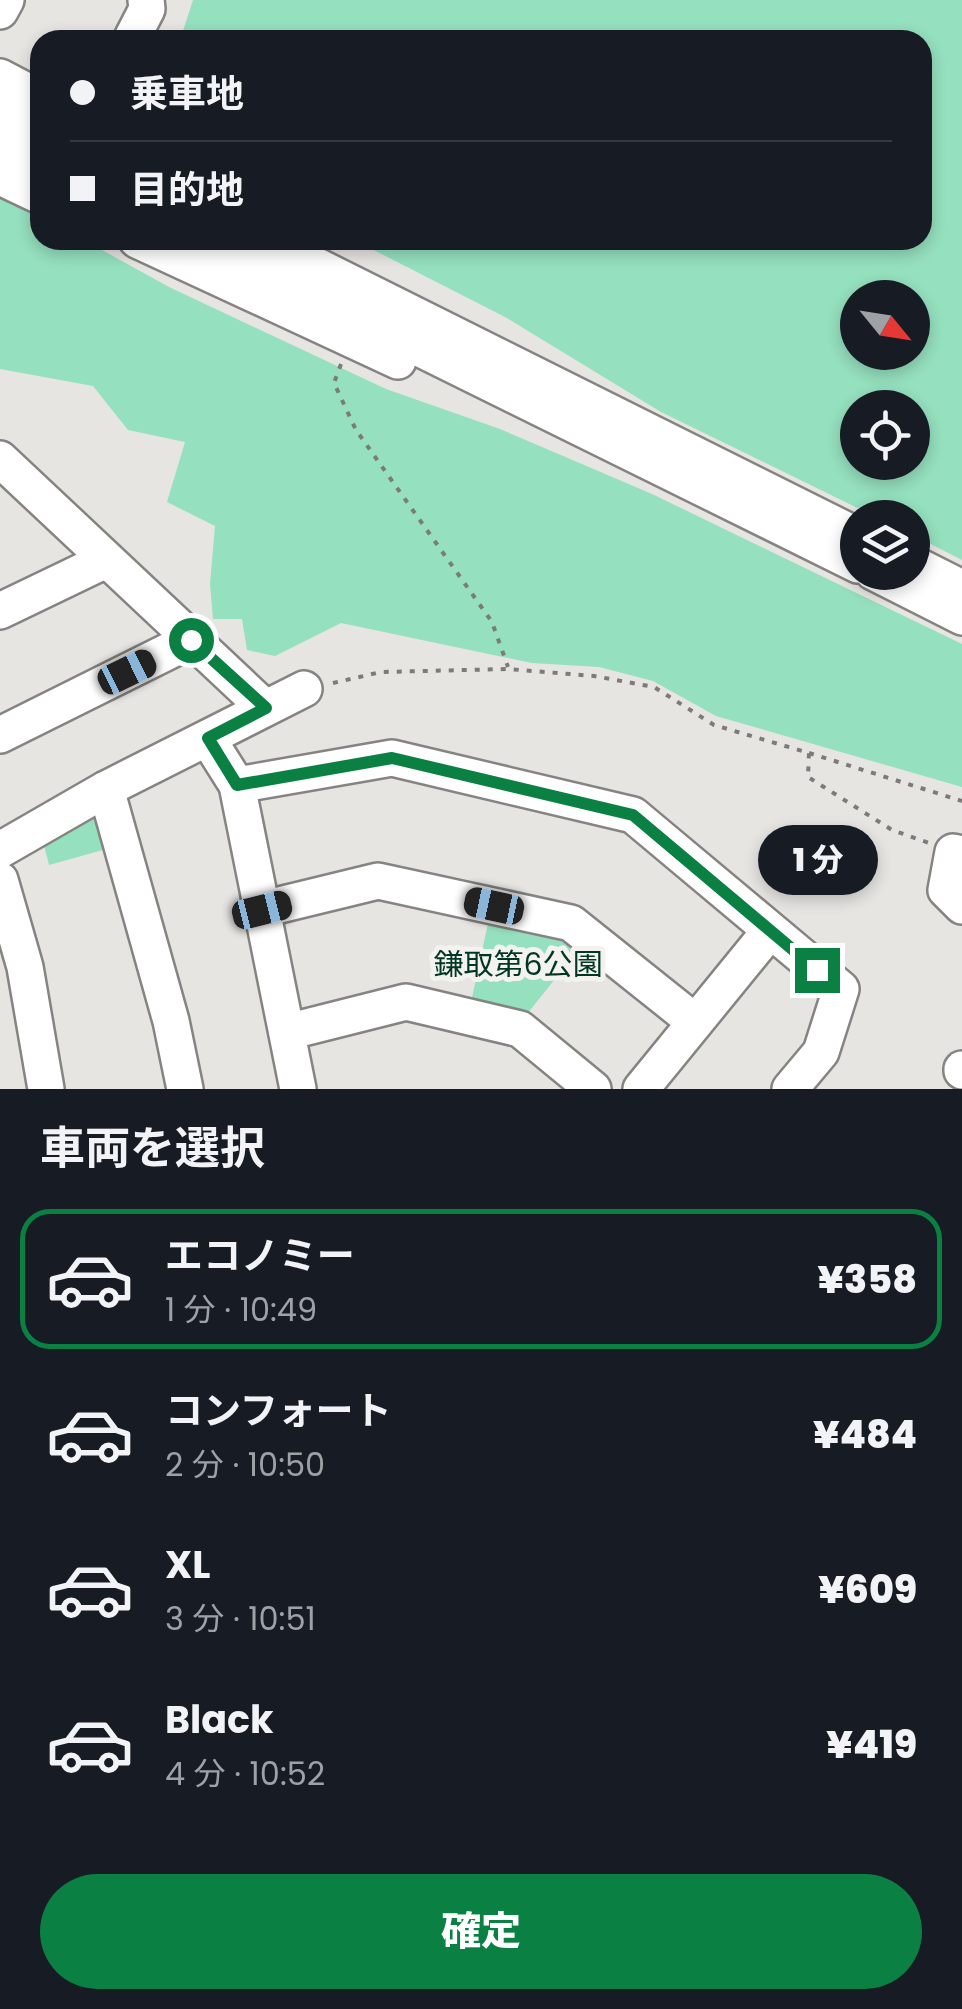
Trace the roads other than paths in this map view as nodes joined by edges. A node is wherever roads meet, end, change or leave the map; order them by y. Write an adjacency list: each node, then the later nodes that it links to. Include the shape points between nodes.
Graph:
1 (6, 0): 3 (street)
2 (146, 0): 4 (street)
3 (0, 11)
4 (136, 30)
5 (0, 77): 6 (street)
6 (30, 93)
7 (0, 108): 8 (street)
8 (30, 123)
9 (0, 142): 10 (street)
10 (30, 156)
11 (0, 177): 12 (street)
12 (30, 191)
13 (159, 250): 17 (street, via 432,376)
14 (223, 250): 17 (street)
15 (283, 250): 17 (street)
16 (336, 250): 17 (street, via 474,330)
17 (511, 378): 19 (street); 20 (street)
18 (5, 471): 21 (street)
19 (840, 528)
20 (840, 555)
21 (106, 560): 25 (street); 27 (street)
22 (930, 573): 23 (street)
23 (962, 588)
24 (909, 590): 26 (street)
25 (0, 611)
26 (962, 616)
27 (191, 640): 29 (street); 30 (street)
28 (304, 689): 29 (street)
29 (266, 708): 31 (street)
30 (0, 735)
31 (208, 738): 32 (street); 33 (street)
32 (237, 785): 38 (street); 39 (street, via 392,758 633,815)
33 (106, 790): 34 (street); 43 (street)
34 (0, 850)
35 (958, 853): 37 (street, via 946,890)
36 (0, 880): 42 (street, via 26,966)
37 (962, 906)
38 (262, 910): 40 (street, via 378,881 571,923); 41 (street)
39 (769, 932): 40 (street); 47 (street, via 841,989 821,1052)
40 (695, 1022): 46 (street)
41 (288, 1032): 44 (street); 45 (street, via 406,1002 520,1029)
42 (46, 1089)
43 (184, 1089)
44 (298, 1089)
45 (594, 1089)
46 (640, 1089)
47 (790, 1089)

